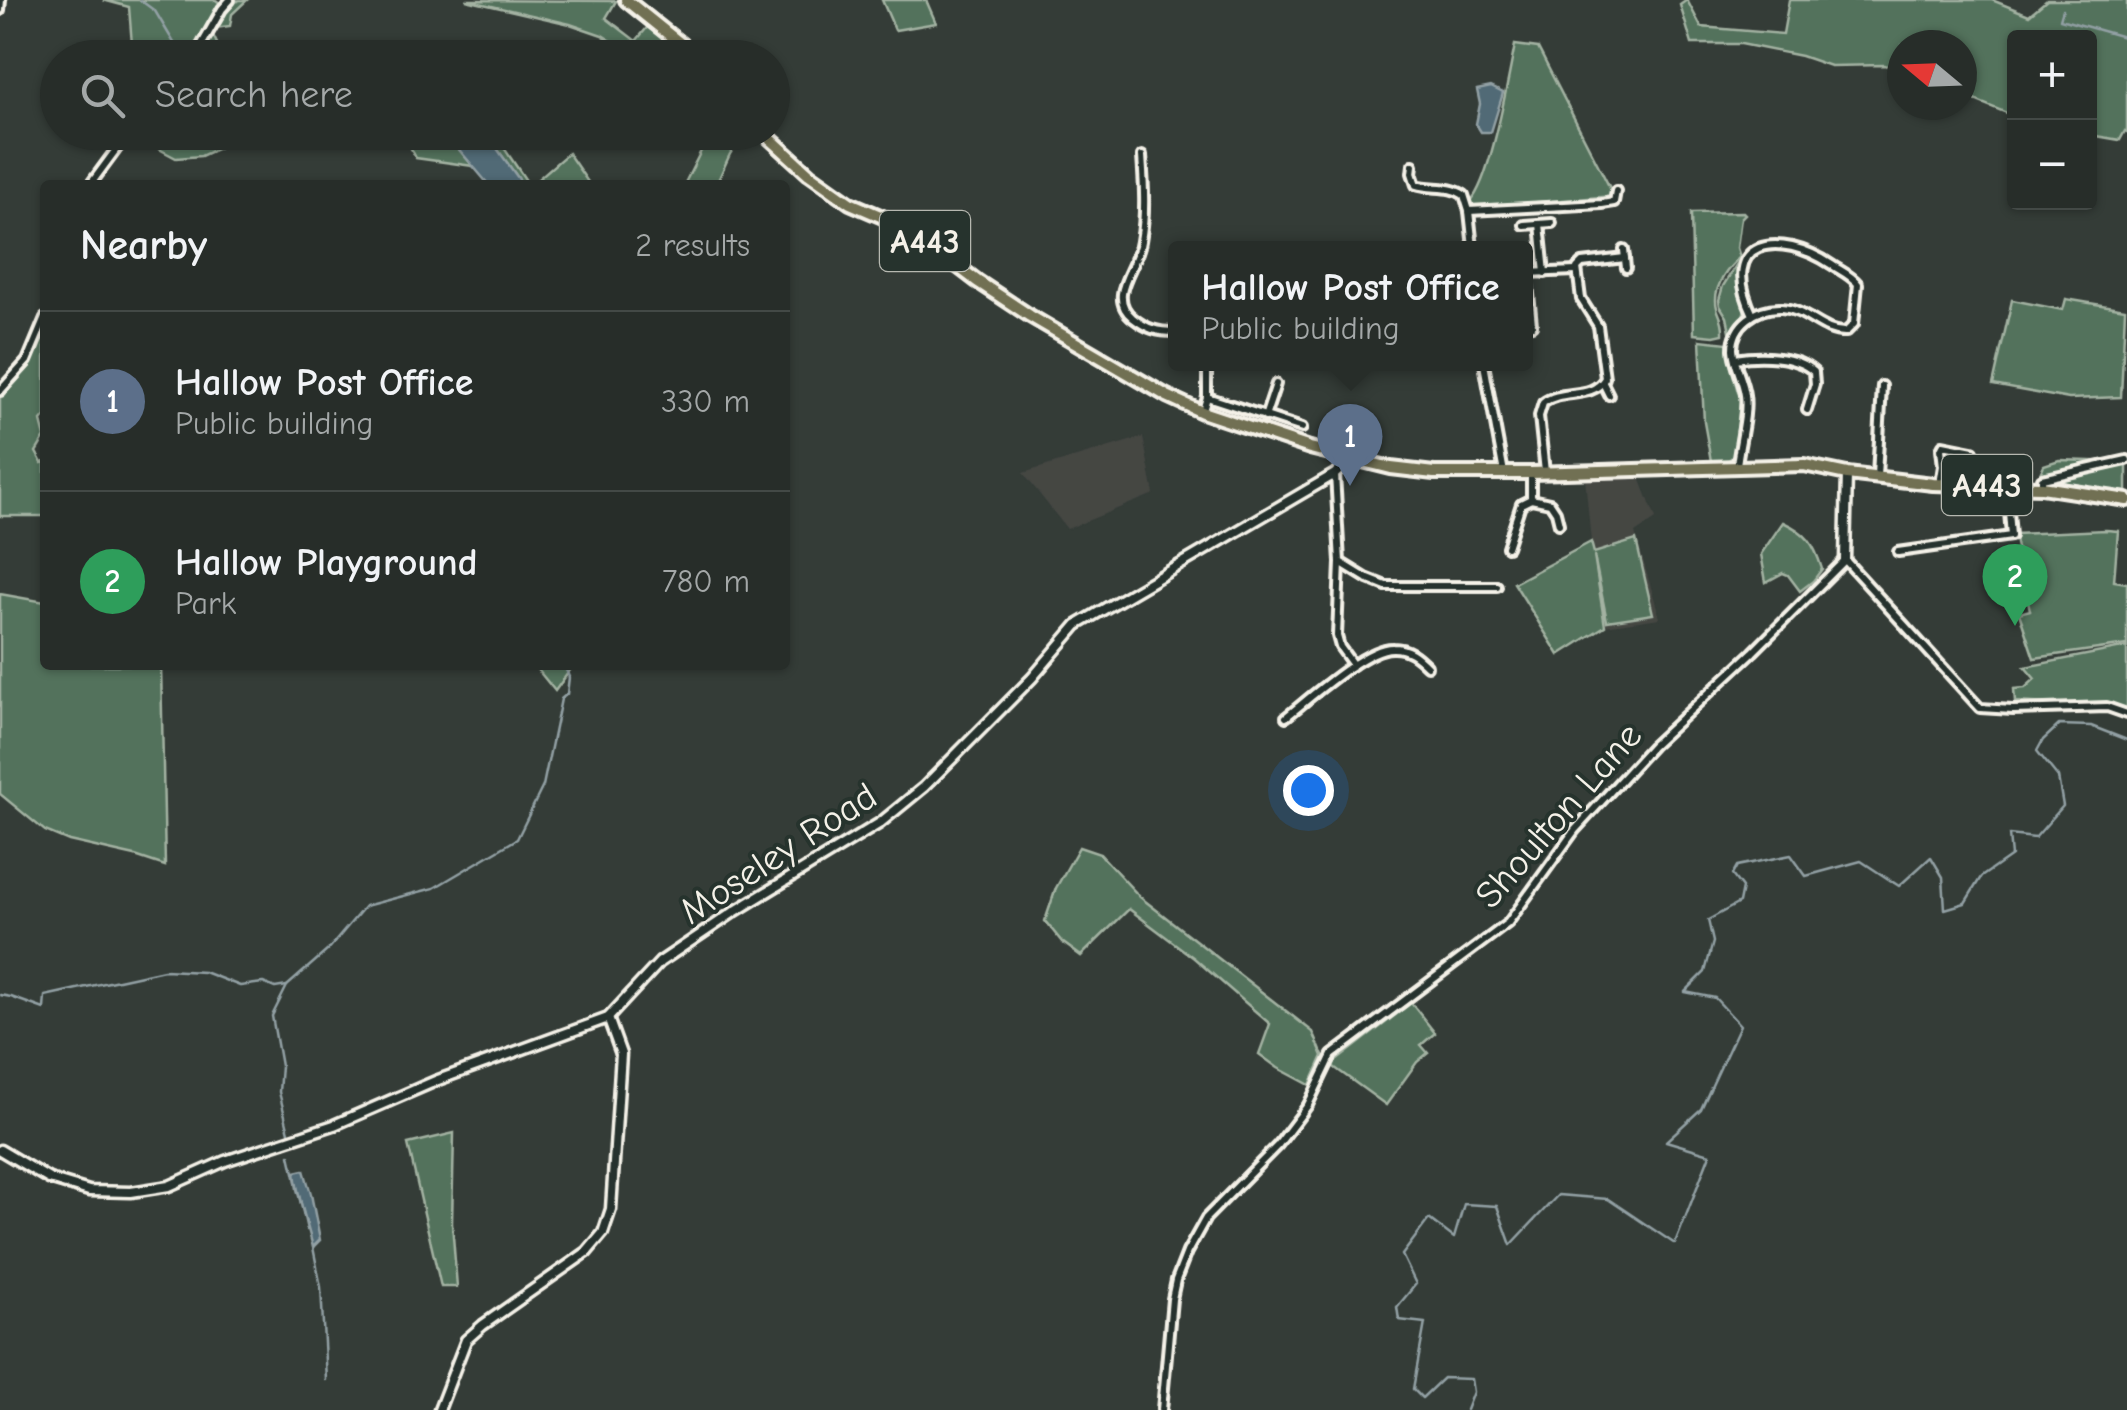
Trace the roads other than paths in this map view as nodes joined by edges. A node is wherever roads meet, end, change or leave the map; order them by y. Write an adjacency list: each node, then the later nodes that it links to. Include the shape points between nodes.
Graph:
1 (1, 0): 4 (street)
2 (230, 0): 5 (street)
3 (626, 0): 6 (main road)
4 (0, 10)
5 (204, 40)
6 (676, 40)
7 (116, 150): 11 (street)
8 (783, 150): 35 (main road, A443, via 850,204 918,236 1030,316)
9 (1142, 156): 24 (street, via 1142,239 1120,298 1125,312 1148,329)
10 (1413, 166): 13 (street, via 1416,185 1460,192)
11 (94, 180)
12 (1616, 191): 13 (street, via 1614,202 1602,204)
13 (1469, 210): 17 (street)
14 (1552, 223): 15 (street)
15 (1540, 224): 16 (street); 21 (street)
16 (1524, 225)
17 (1471, 241)
18 (1626, 268): 19 (street, via 1624,254 1582,263)
19 (1576, 271): 21 (street); 28 (street, via 1581,299 1598,326)
20 (1533, 273): 21 (street)
21 (1545, 273)
22 (1753, 315): 22 (street, via 1792,310 1846,332 1854,324 1858,284 1806,250 1763,244 1744,270); 25 (street, via 1738,329)
23 (40, 329): 31 (street, via 26,361)
24 (1168, 331)
25 (1735, 359): 34 (street, via 1808,366 1815,384); 41 (street, via 1746,395)
26 (1207, 371): 33 (street)
27 (1485, 371): 42 (street)
28 (1603, 383): 32 (street); 44 (street, via 1543,403)
29 (1276, 384): 36 (street)
30 (1882, 386): 47 (street)
31 (0, 392)
32 (1609, 396)
33 (1207, 397): 35 (street); 36 (street)
34 (1807, 410)
35 (1202, 412): 39 (main road, A443)
36 (1265, 417): 37 (street)
37 (1302, 428)
38 (1973, 451): 48 (street, via 1943,446)
39 (1351, 458): 42 (main road, A443, via 1434,473); 45 (street, Moseley Road)
40 (2127, 460): 50 (street, via 2042,479)
41 (1737, 466): 44 (main road, A443); 46 (main road, A443, via 1804,464)
42 (1504, 472): 43 (main road, A443)
43 (1531, 473): 44 (main road, A443); 51 (street)
44 (1546, 473)
45 (1336, 474): 57 (street); 63 (street, Moseley Road, via 1076,625 910,799 660,962)
46 (1847, 474): 47 (main road, A443); 56 (street)
47 (1877, 478): 48 (main road, A443)
48 (1940, 484): 49 (main road, A443)
49 (2007, 486): 50 (main road, A443); 55 (street, via 2011,536)
50 (2042, 487): 52 (main road, A443)
51 (1532, 499): 53 (street, via 1550,502); 54 (street, via 1521,504)
52 (2127, 500)
53 (1559, 524)
54 (1507, 546)
55 (1898, 552)
56 (1845, 560): 61 (street, via 1980,708 2107,707); 66 (street, Shoulton Lane, via 1652,746 1575,830 1508,922 1332,1055 1300,1116 1206,1218 1186,1252 1172,1299)
57 (1340, 562): 58 (street, via 1386,586); 60 (street, via 1337,636)
58 (1497, 586)
59 (1423, 665): 60 (street, via 1410,652 1390,648)
60 (1353, 666): 62 (street)
61 (2127, 714)
62 (1289, 717)
63 (608, 1018): 64 (street, via 169,1186 89,1191 49,1179); 65 (street, via 621,1054 611,1209 602,1234 466,1340)
64 (0, 1150)
65 (439, 1410)
66 (1162, 1410)

